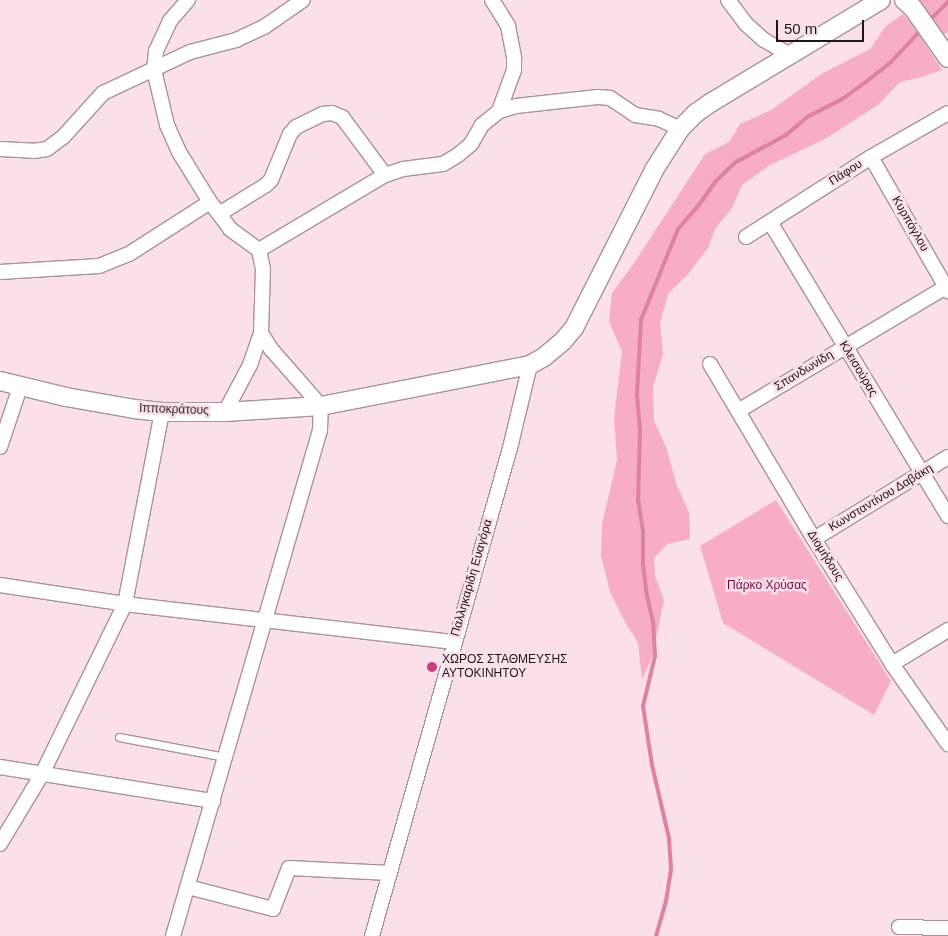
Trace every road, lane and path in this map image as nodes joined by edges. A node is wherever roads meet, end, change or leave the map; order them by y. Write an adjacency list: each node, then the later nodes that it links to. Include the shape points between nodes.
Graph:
1 (188, 0): 9 (street, via 161,37)
2 (303, 0): 9 (street, via 264,27 236,40 190,52)
3 (492, 0): 10 (street, via 508,26 514,58 514,70)
4 (728, 0): 8 (street, via 746,24 764,40)
5 (881, 0): 8 (street)
6 (908, 4): 7 (street)
7 (945, 54)
8 (790, 55): 12 (street, via 712,102)
9 (154, 70): 13 (street, via 103,93 64,136 46,149); 16 (street, via 167,125 179,152)
10 (499, 111): 12 (street, via 516,106 610,98 635,115 659,119); 15 (street, via 482,125 471,144 443,164 402,169)
11 (948, 113): 14 (street, Πάφου)
12 (680, 129): 26 (street, via 654,170 574,328 556,347)
13 (0, 149)
14 (871, 157): 18 (street, Πάφου); 22 (street, Κυρπόγλου)
15 (385, 175): 17 (street, via 342,117 323,114 296,127 290,134 266,185); 20 (street)
16 (210, 202): 17 (street); 21 (street, via 129,254 99,266)
17 (219, 214): 20 (street, via 230,229)
18 (770, 222): 19 (street, Πάφου); 24 (street, Κλεισούρας)
19 (746, 237)
20 (259, 250): 23 (street, via 264,291)
21 (0, 272)
22 (947, 288): 24 (street, Σπανδωνίδη)
23 (261, 333): 29 (street); 32 (street, via 250,365)
24 (844, 347): 30 (street, Σπανδωνίδη); 35 (street, Κλεισούρας)
25 (710, 364): 30 (street, Διομήδους)
26 (530, 365): 29 (street, Ιπποκράτους); 42 (street, Παλληκαρίδη Ευαγόρα, via 510,448)
27 (0, 381): 28 (street, Ιπποκράτους)
28 (20, 387): 31 (street, Ιπποκράτους); 33 (street)
29 (321, 406): 32 (street, Ιπποκράτους); 40 (street, via 320,430)
30 (738, 411): 37 (street, Διομήδους)
31 (162, 412): 32 (street, Ιπποκράτους); 39 (street)
32 (225, 412)
33 (0, 447)
34 (948, 457): 35 (street, Κωνσταντίνου Δαβάκη)
35 (922, 474): 36 (street, Κλεισούρας); 37 (street, Κωνσταντίνου Δαβάκη)
36 (948, 516)
37 (814, 538): 43 (street, Διομήδους)
38 (0, 585): 39 (street)
39 (125, 604): 40 (street); 48 (street)
40 (265, 620): 42 (street); 46 (street)
41 (948, 630): 43 (street)
42 (454, 642): 51 (street, Παλληκαρίδη Ευαγόρα)
43 (892, 664): 45 (street, Διομήδους)
44 (119, 737): 46 (lane)
45 (948, 744)
46 (226, 757): 49 (street)
47 (0, 767): 48 (street)
48 (42, 774): 49 (street); 50 (street)
49 (213, 801): 52 (street)
50 (0, 844)
51 (390, 873): 52 (street, via 289,868 273,909); 56 (street, Παλληκαρίδη Ευαγόρα)
52 (188, 887): 55 (street)
53 (899, 927): 54 (street)
54 (948, 928)
55 (173, 936)
56 (372, 936)

